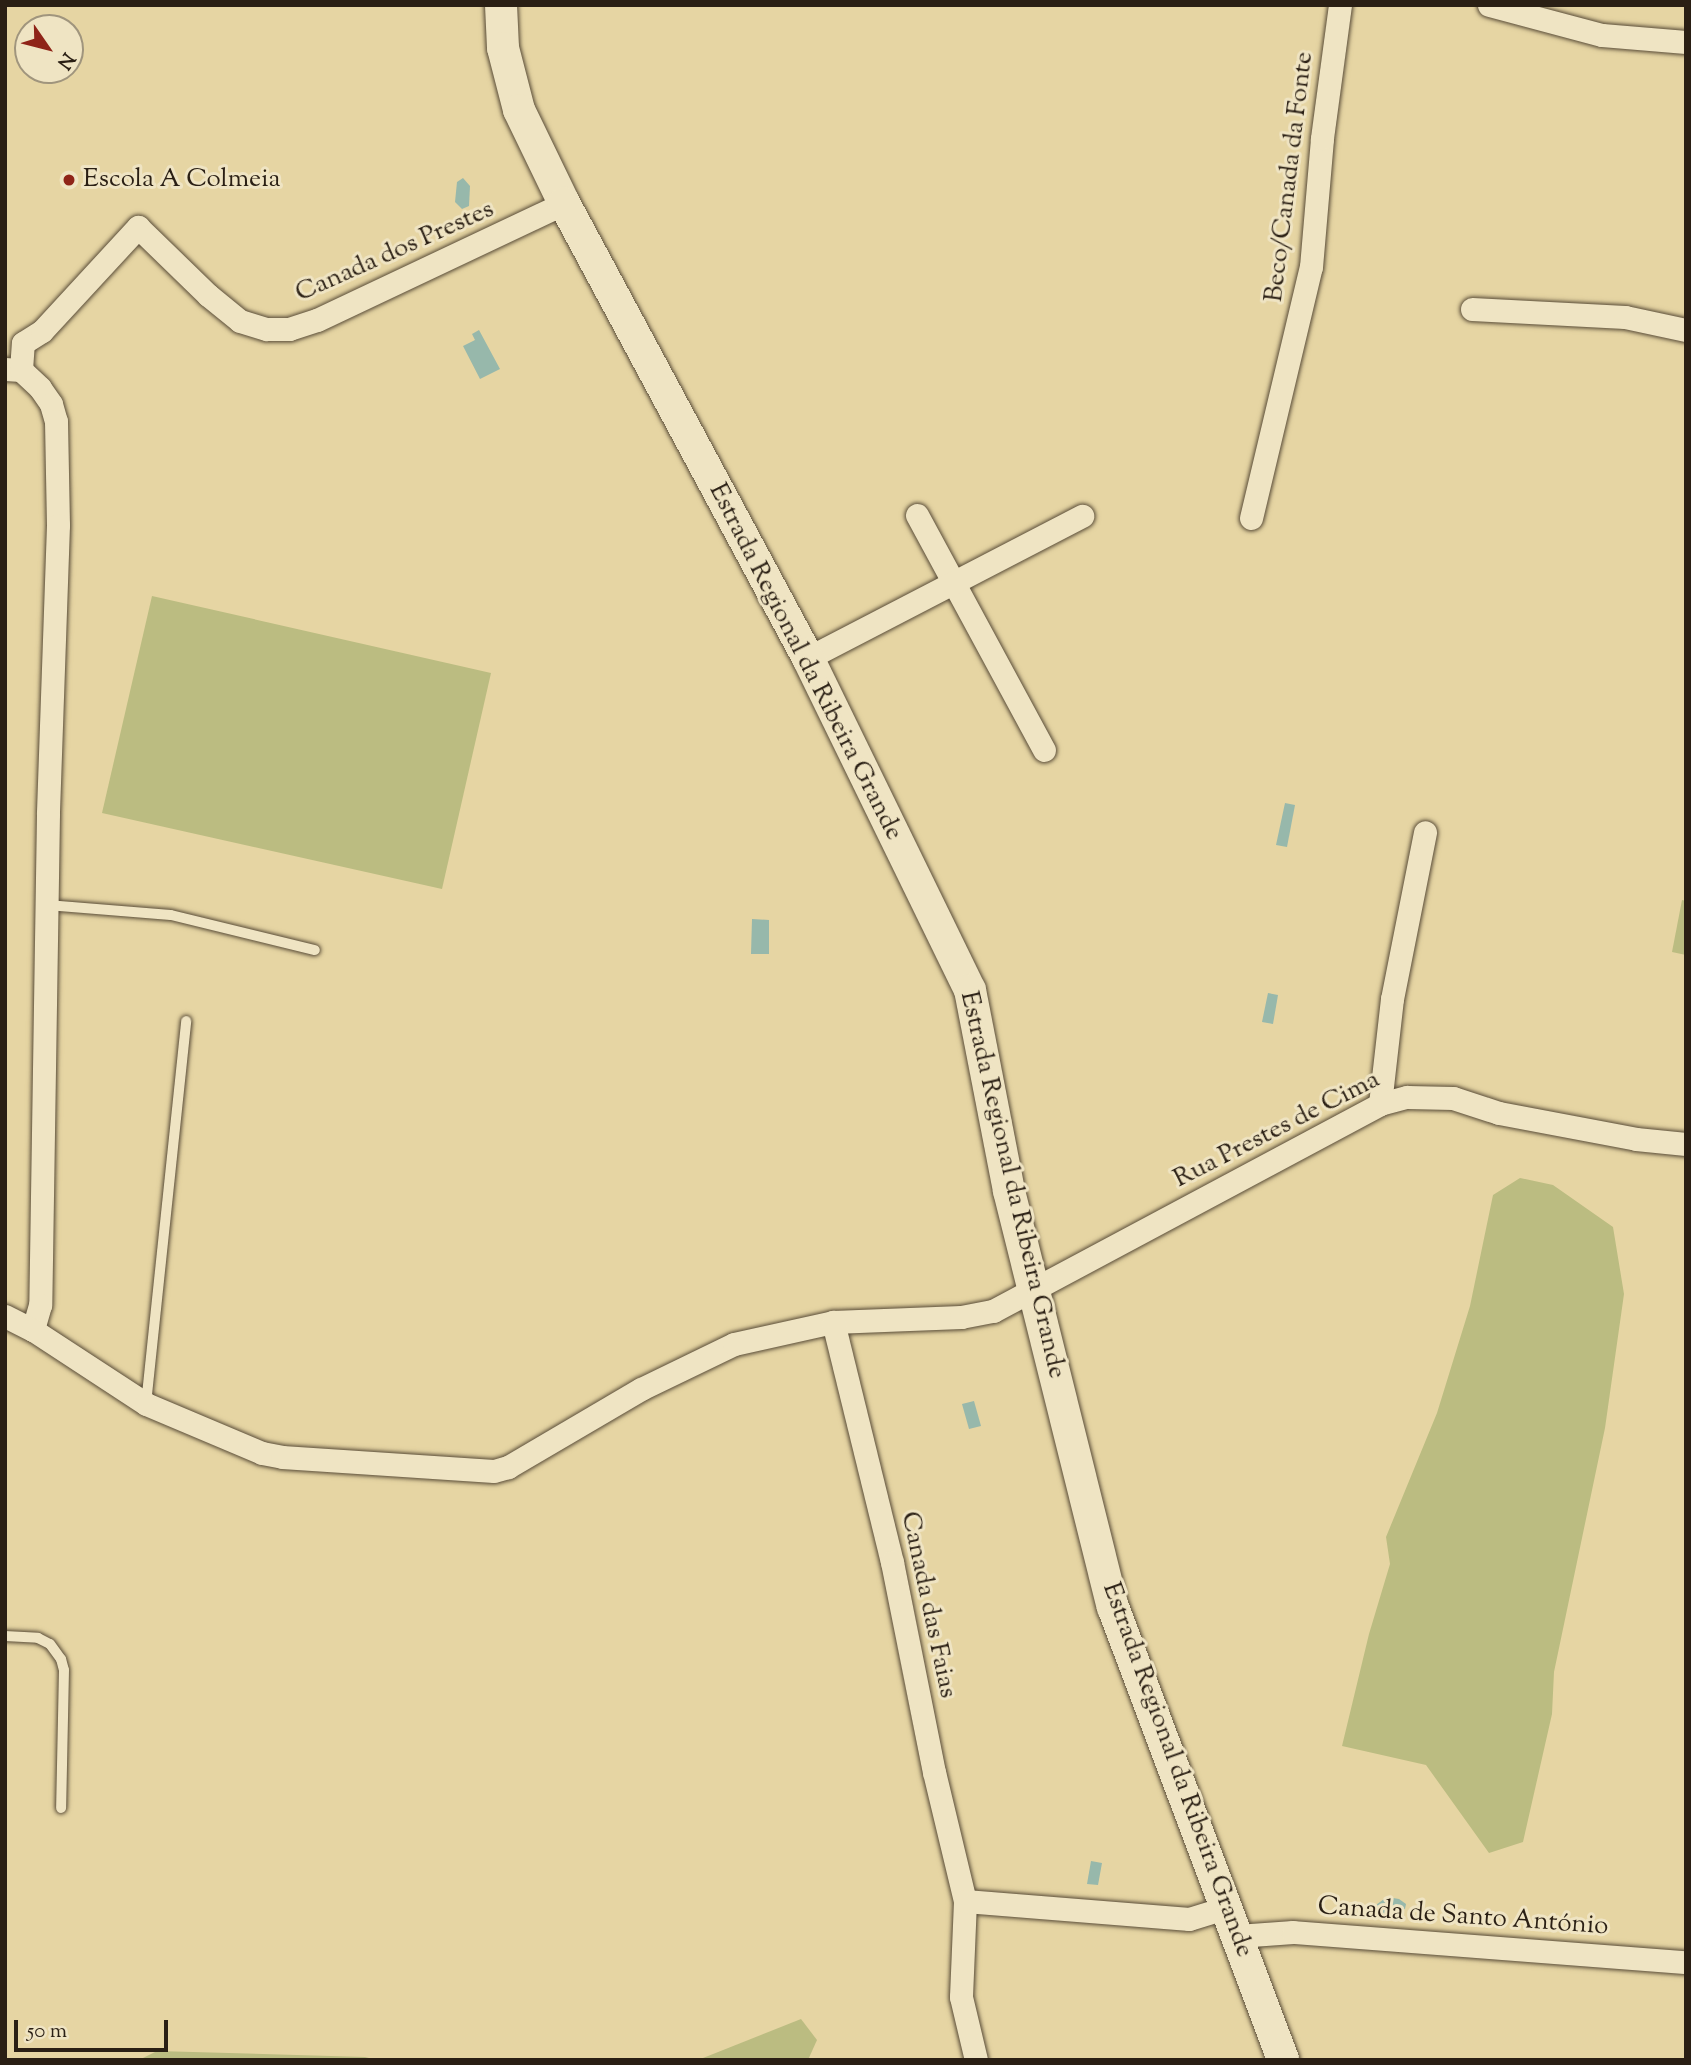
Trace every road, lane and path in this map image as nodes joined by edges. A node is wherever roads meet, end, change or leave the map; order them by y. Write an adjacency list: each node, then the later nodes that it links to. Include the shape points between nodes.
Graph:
1 (501, 5): 5 (main road, Estrada Regional da Ribeira Grande, via 509,80)
2 (1340, 5): 11 (street, Beco/Canada da Fonte, via 1311,267)
3 (1489, 5): 4 (street, via 1602,35)
4 (1686, 42)
5 (564, 203): 8 (street, Canada dos Prestes, via 329,315 289,329 267,329 240,321 138,227 41,331 23,343); 13 (main road, Estrada Regional da Ribeira Grande)
6 (1472, 309): 7 (street, via 1625,317)
7 (1686, 330)
8 (13, 370): 16 (street, via 40,388 56,422 58,525)
9 (917, 515): 12 (street)
10 (1082, 516): 12 (street)
11 (1251, 518)
12 (954, 583): 13 (street); 14 (street)
13 (808, 658): 21 (main road, Estrada Regional da Ribeira Grande, via 970,990 1009,1191)
14 (1044, 750)
15 (1425, 832): 19 (street, via 1392,999)
16 (47, 905): 17 (lane, via 171,915); 24 (street, via 40,1305)
17 (315, 950)
18 (186, 1021): 25 (lane)
19 (1380, 1104): 20 (street, Rua Prestes de Cima, via 1407,1097 1453,1098 1499,1113); 21 (street, Rua Prestes de Cima)
20 (1686, 1144)
21 (1034, 1288): 23 (street, Rua Prestes de Cima, via 993,1311 961,1317); 29 (main road, Estrada Regional da Ribeira Grande, via 1113,1607)
22 (5, 1316): 24 (street, Rua Prestes de Cima)
23 (833, 1322): 25 (street, Rua Prestes de Cima, via 734,1344 641,1389 494,1471 272,1455); 28 (street, Canada das Faias, via 892,1562)
24 (33, 1330): 25 (street, Rua Prestes de Cima)
25 (146, 1404)
26 (5, 1636): 27 (lane, via 38,1638 50,1644 61,1659)
27 (61, 1808)
28 (965, 1901): 29 (street); 31 (street, Canada das Faias, via 961,1997)
29 (1231, 1922): 30 (street, Canada de Santo António, via 1293,1932); 32 (main road, Estrada Regional da Ribeira Grande)
30 (1686, 1962)
31 (975, 2060)
32 (1283, 2060)

